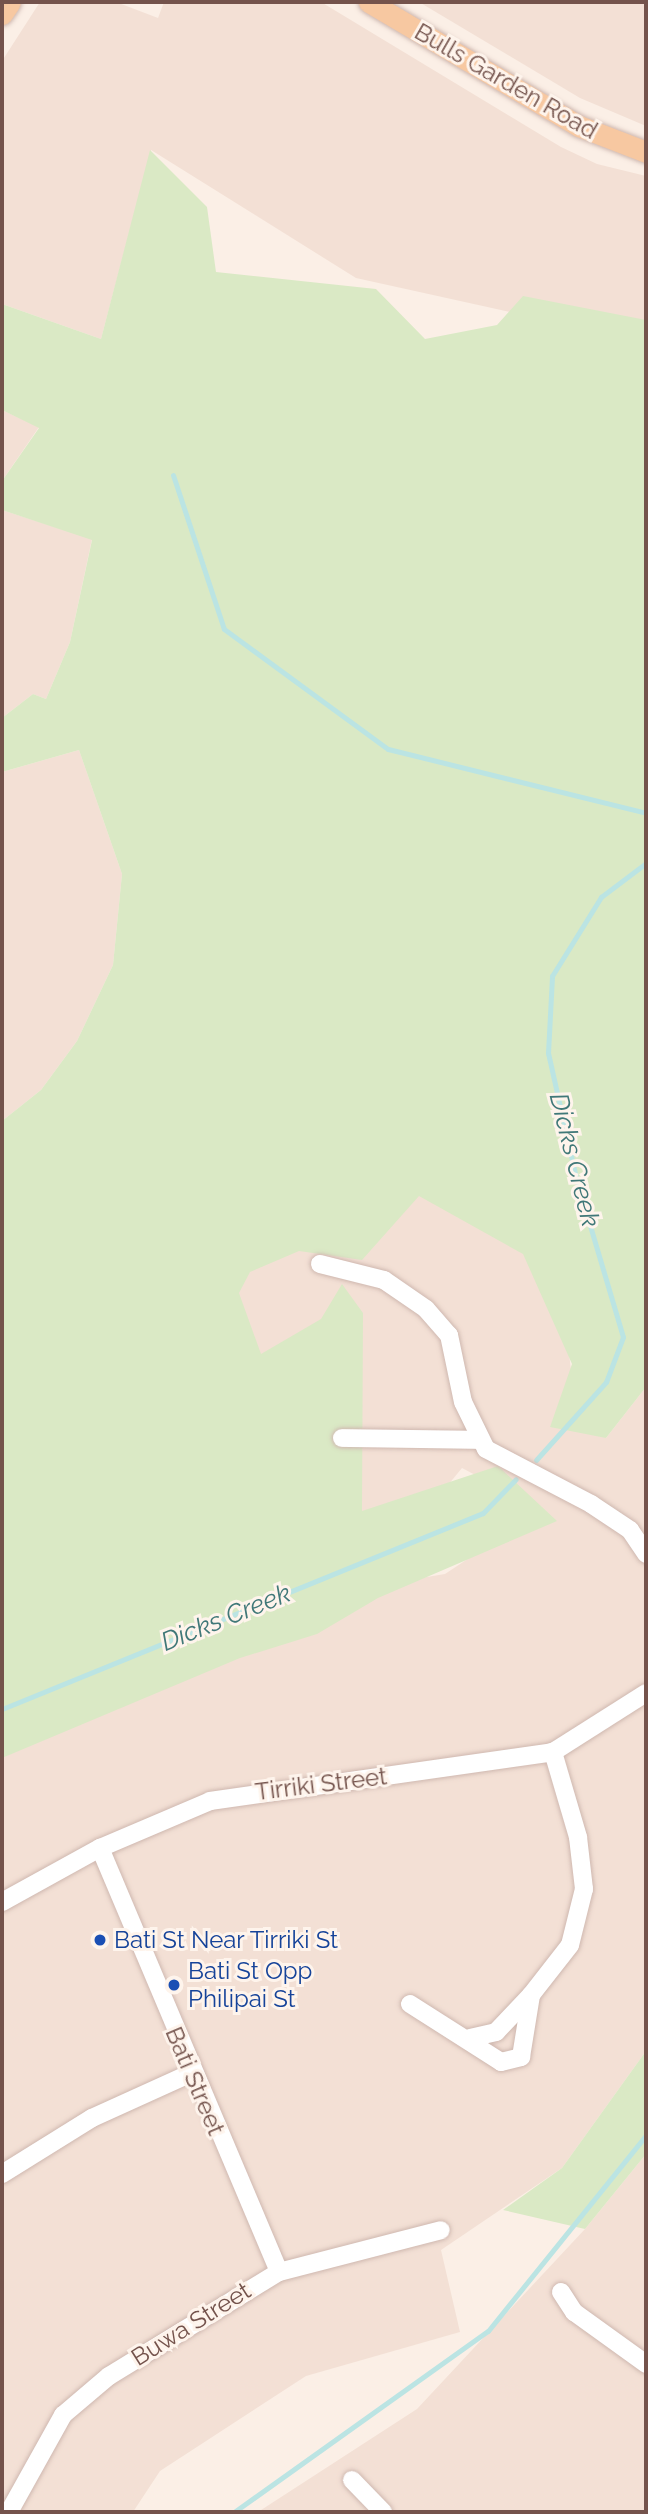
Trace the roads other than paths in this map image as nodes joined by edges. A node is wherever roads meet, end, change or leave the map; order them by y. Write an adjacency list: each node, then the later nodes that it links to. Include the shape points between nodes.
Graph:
1 (9, 2): 3 (main road)
2 (369, 2): 4 (main road, Bulls Garden Road, via 579,126)
3 (2, 14)
4 (646, 152)
5 (320, 1264): 7 (street, via 384,1280 434,1318 449,1335 463,1402)
6 (342, 1438): 7 (street)
7 (480, 1440): 8 (street, via 486,1449 620,1524)
8 (646, 1555)
9 (646, 1693): 10 (street, Tirriki Street)
10 (553, 1752): 11 (street, Tirriki Street, via 512,1762 250,1792 210,1801); 13 (street, via 578,1837 584,1889 570,1945)
11 (100, 1848): 12 (street, Tirriki Street); 16 (street, Bati Street)
12 (2, 1902)
13 (531, 1995): 15 (street, via 496,2032); 15 (street, via 521,2057 501,2062)
14 (410, 2004): 15 (street)
15 (470, 2038)
16 (191, 2073): 17 (street, via 92,2118); 19 (street, Bati Street)
17 (2, 2174)
18 (441, 2230): 19 (street, Buwa Street)
19 (279, 2272): 23 (street, Buwa Street, via 215,2307 85,2394 63,2415)
20 (561, 2292): 21 (street, via 574,2312)
21 (646, 2364)
22 (352, 2480): 24 (street)
23 (9, 2512)
24 (383, 2512)

